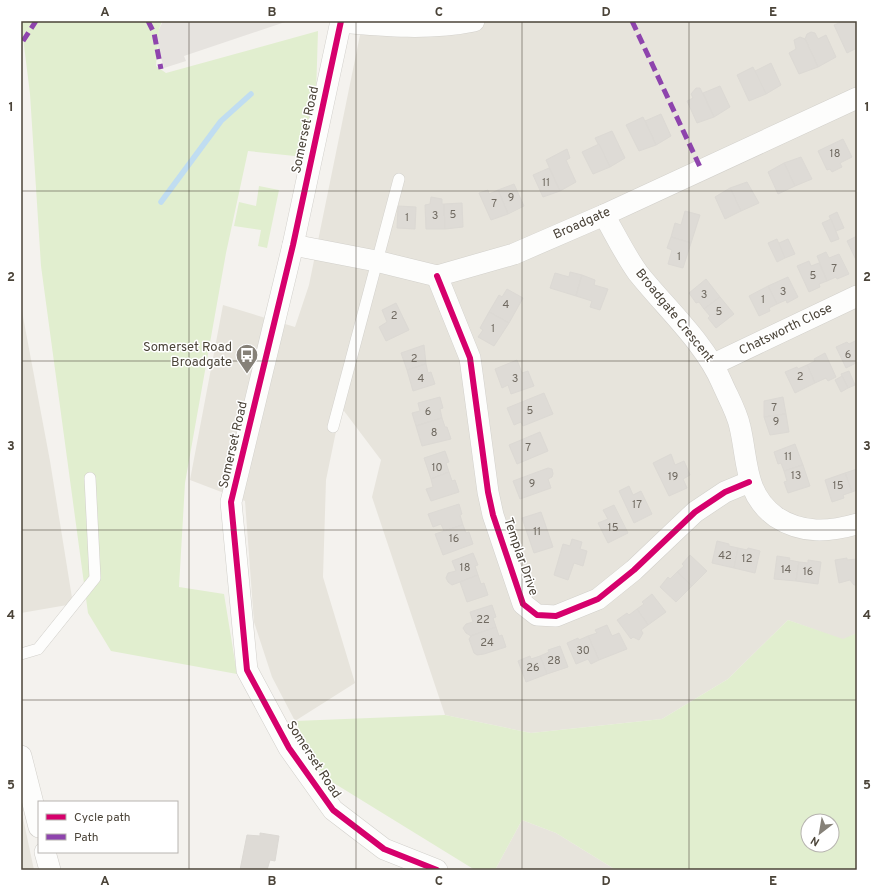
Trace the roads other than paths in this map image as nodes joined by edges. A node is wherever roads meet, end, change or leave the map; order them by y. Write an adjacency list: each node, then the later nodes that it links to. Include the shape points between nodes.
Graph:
1 (340, 21): 3 (street); 7 (street, Somerset Road)
2 (474, 21): 3 (street, via 461,24)
3 (387, 24)
4 (857, 98): 6 (street, Broadgate)
5 (399, 179): 8 (lane, via 381,251)
6 (604, 215): 9 (street, Broadgate, via 514,254); 11 (street, Broadgate Crescent, via 637,271)
7 (293, 245): 8 (street, Broadgate); 21 (street, Somerset Road, via 231,502 247,670 289,748 333,810 384,849)
8 (376, 261): 9 (street, Broadgate); 12 (lane)
9 (437, 276): 14 (street, Templar Drive, via 470,358 488,492 494,515 523,604 537,615 556,616 598,599 634,570 695,512 724,492)
10 (857, 296): 11 (street, Chatsworth Close)
11 (714, 364): 14 (street, Broadgate Crescent, via 740,426)
12 (333, 427)
13 (90, 478): 16 (lane, via 95,578 38,649)
14 (749, 482): 15 (street, Broadgate Crescent, via 758,500 776,516 797,527 817,531)
15 (857, 524)
16 (21, 654)
17 (21, 756): 18 (street)
18 (38, 823)
19 (45, 853): 20 (street)
20 (50, 870)
21 (437, 870)

